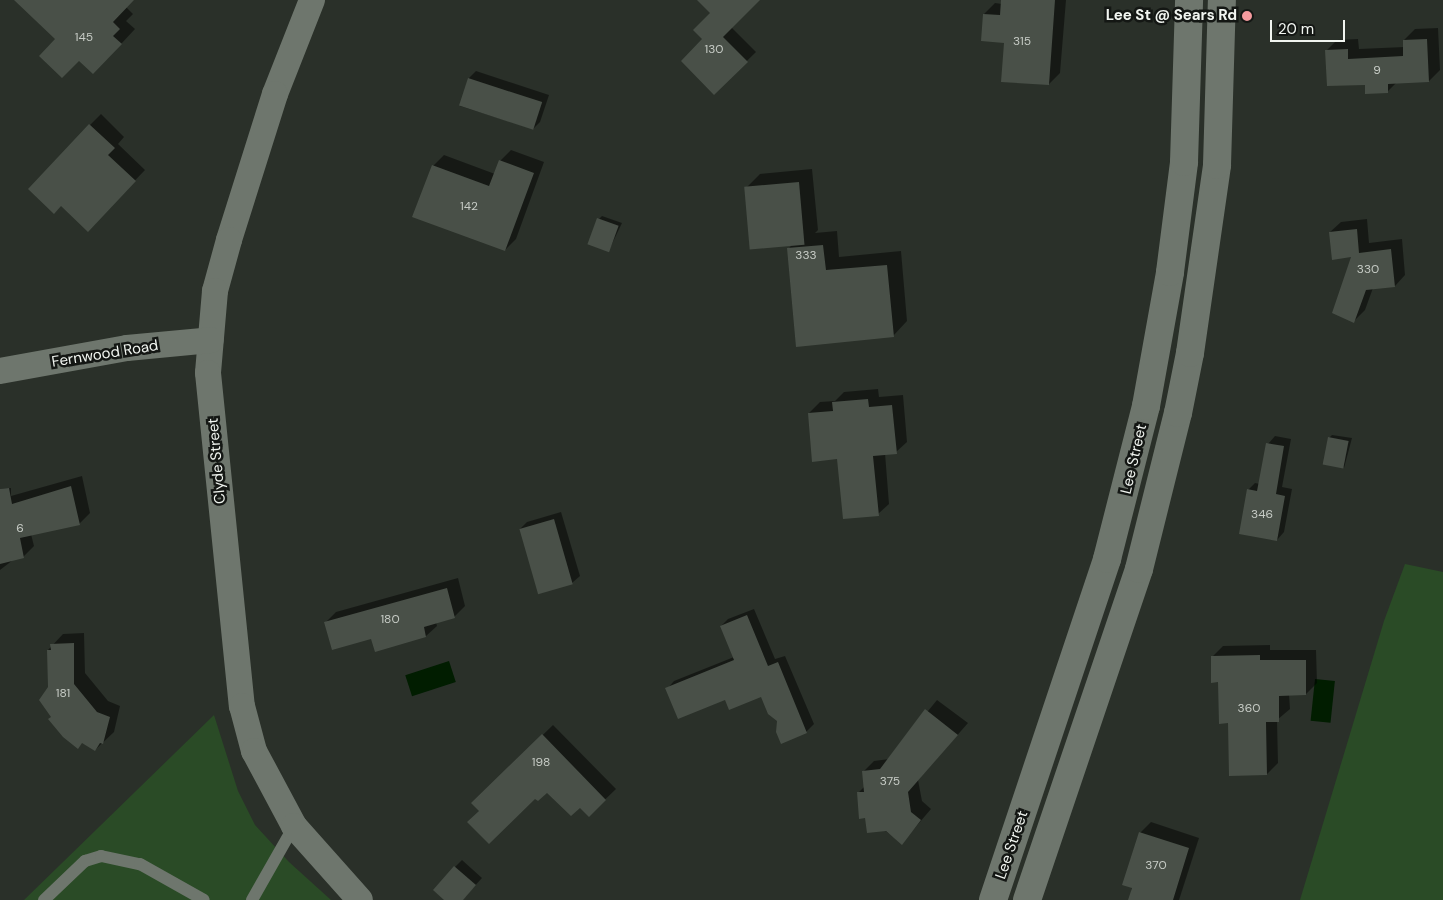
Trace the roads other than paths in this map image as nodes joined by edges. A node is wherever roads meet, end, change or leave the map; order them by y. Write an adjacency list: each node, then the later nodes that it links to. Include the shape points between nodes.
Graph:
1 (312, 0): 4 (street, Clyde Street, via 276,94 229,240 215,291)
2 (1190, 0): 11 (main road, Lee Street, via 1184,162 1170,272 1146,406 1105,568)
3 (1222, 0): 12 (main road, via 1217,165 1192,343 1178,413 1139,569)
4 (211, 340): 5 (street, Fernwood Road, via 127,348); 6 (street, Clyde Street, via 208,373 242,706 254,752)
5 (0, 371)
6 (294, 826): 9 (lane); 10 (street, Clyde Street)
7 (44, 900): 8 (lane, via 85,861 101,856 140,864)
8 (204, 900)
9 (252, 900)
10 (360, 900)
11 (993, 900)
12 (1027, 900)

